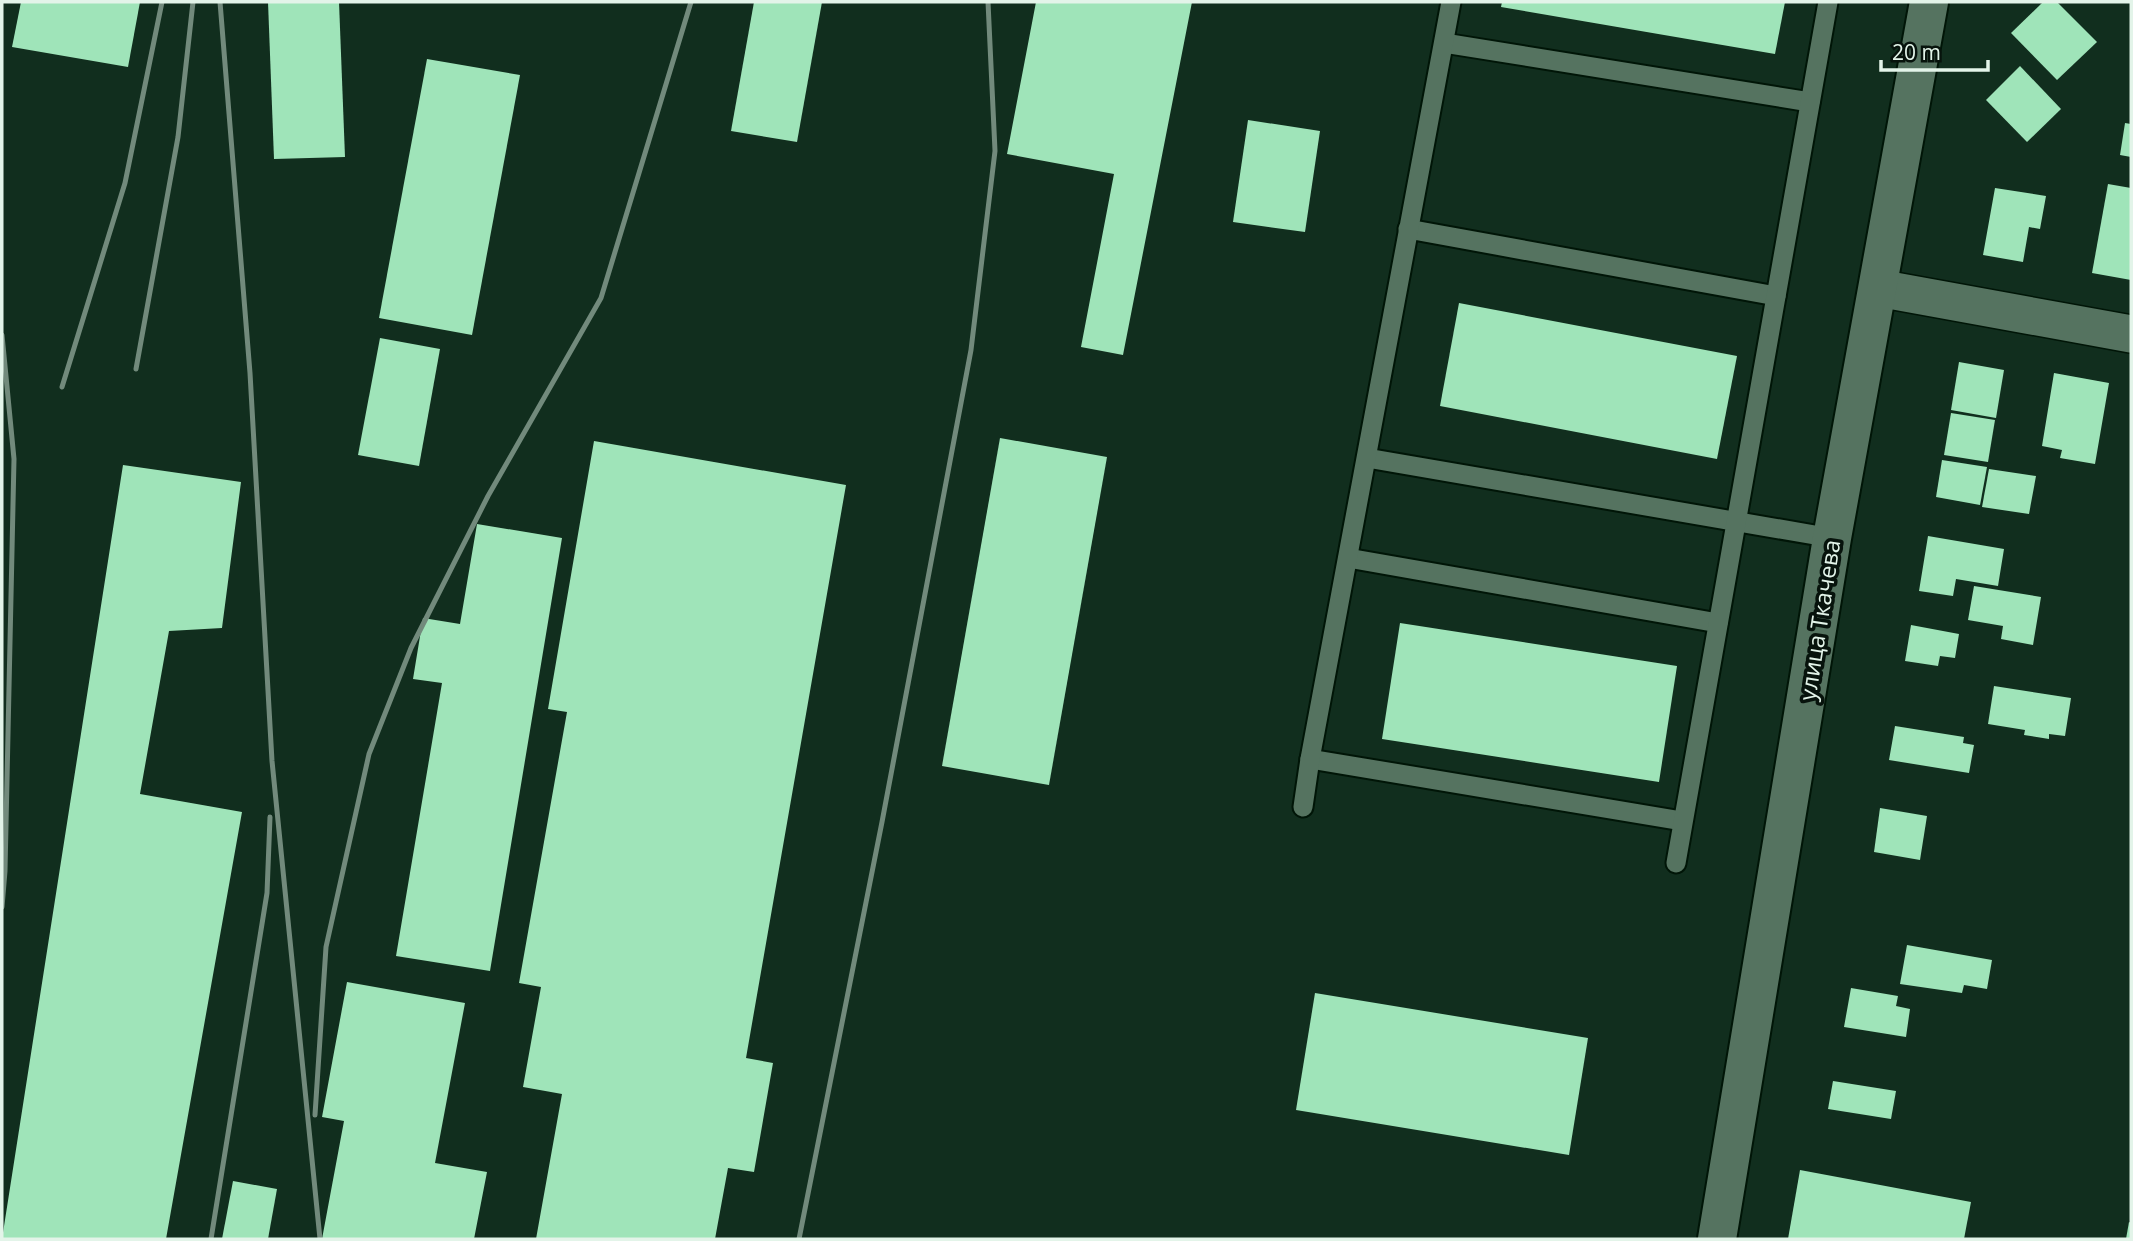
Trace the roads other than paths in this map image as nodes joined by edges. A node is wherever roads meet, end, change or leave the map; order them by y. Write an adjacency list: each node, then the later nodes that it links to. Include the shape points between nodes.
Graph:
1 (1451, 2): 4 (lane)
2 (1828, 2): 5 (lane)
3 (1928, 2): 7 (street, улица Ткачева)
4 (1444, 43): 5 (lane); 6 (lane)
5 (1811, 102): 8 (lane)
6 (1408, 229): 8 (lane); 10 (lane)
7 (1878, 288): 9 (street); 12 (street, улица Ткачева)
8 (1776, 296): 11 (lane)
9 (2131, 334)
10 (1367, 458): 11 (lane); 13 (lane)
11 (1736, 520): 12 (lane); 14 (lane)
12 (1832, 538): 19 (street, улица Ткачева)
13 (1348, 558): 14 (lane); 15 (lane)
14 (1718, 623): 17 (lane)
15 (1310, 759): 16 (lane); 17 (lane)
16 (1303, 807)
17 (1682, 821): 18 (lane)
18 (1675, 863)
19 (1717, 1239)

